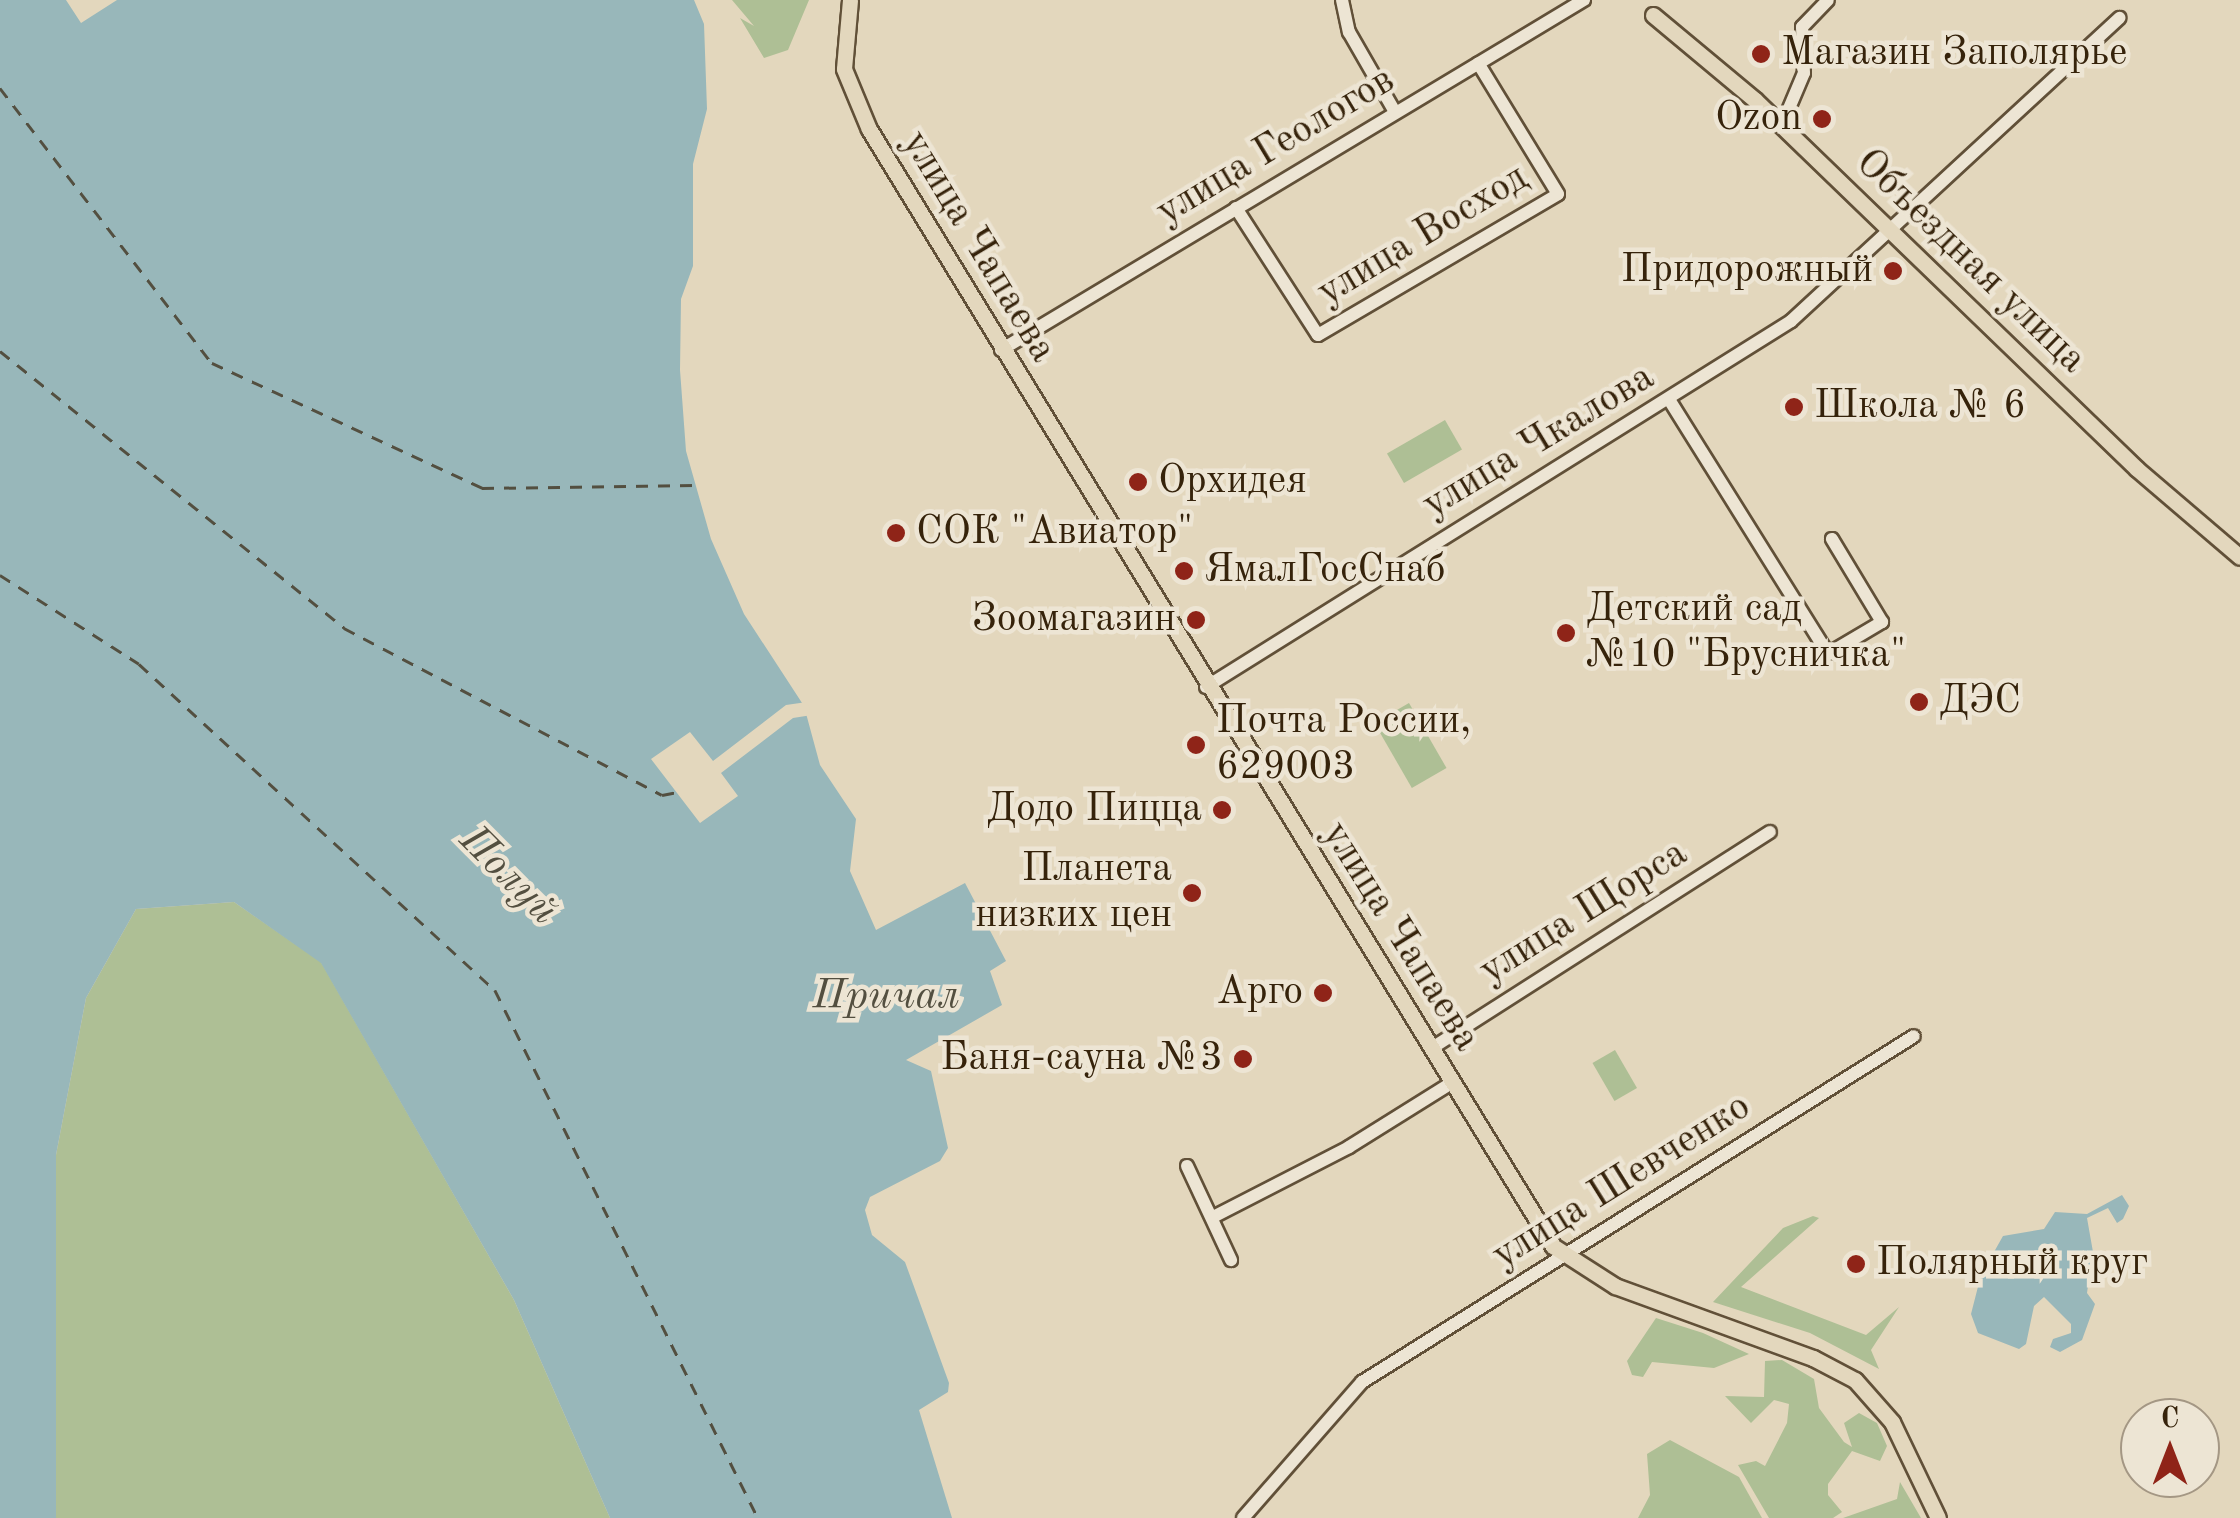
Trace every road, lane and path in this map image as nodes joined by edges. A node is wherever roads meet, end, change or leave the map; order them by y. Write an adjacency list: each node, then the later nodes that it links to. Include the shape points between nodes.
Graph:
1 (850, 0): 12 (main road, улица Чапаева, via 842,44 849,88)
2 (1342, 0): 8 (street, via 1348,32)
3 (1584, 0): 7 (street, улица Геологов)
4 (1828, 0): 9 (street, via 1802,27 1804,73)
5 (1653, 14): 9 (main road, Объездная улица)
6 (2120, 18): 11 (street, улица Чкалова)
7 (1478, 63): 8 (street, улица Геологов); 10 (street, улица Восход, via 1558,194 1318,335)
8 (1395, 112): 10 (street, улица Геологов)
9 (1782, 125): 11 (main road, Объездная улица)
10 (1236, 208): 12 (street, улица Геологов)
11 (1891, 232): 13 (street, улица Чкалова, via 1791,321); 15 (main road, Объездная улица, via 2137,469)
12 (1001, 350): 16 (main road, улица Чапаева)
13 (1670, 400): 14 (street, via 1828,654 1882,622); 16 (street, улица Чкалова)
14 (1832, 539)
15 (2240, 556)
16 (1206, 687): 19 (main road, улица Чапаева)
17 (1770, 832): 19 (street, улица Щорса)
18 (1914, 1036): 23 (street, улица Шевченко)
19 (1432, 1048): 20 (main road, улица Чапаева)
20 (1452, 1082): 22 (street, via 1349,1148); 23 (main road, улица Чапаева)
21 (1187, 1166): 22 (street)
22 (1214, 1216): 24 (street)
23 (1564, 1257): 25 (street, улица Шевченко, via 1362,1382); 26 (main road, via 1638,1295 1813,1358 1855,1380 1892,1422)
24 (1231, 1260)
25 (1243, 1518)
26 (1938, 1518)

